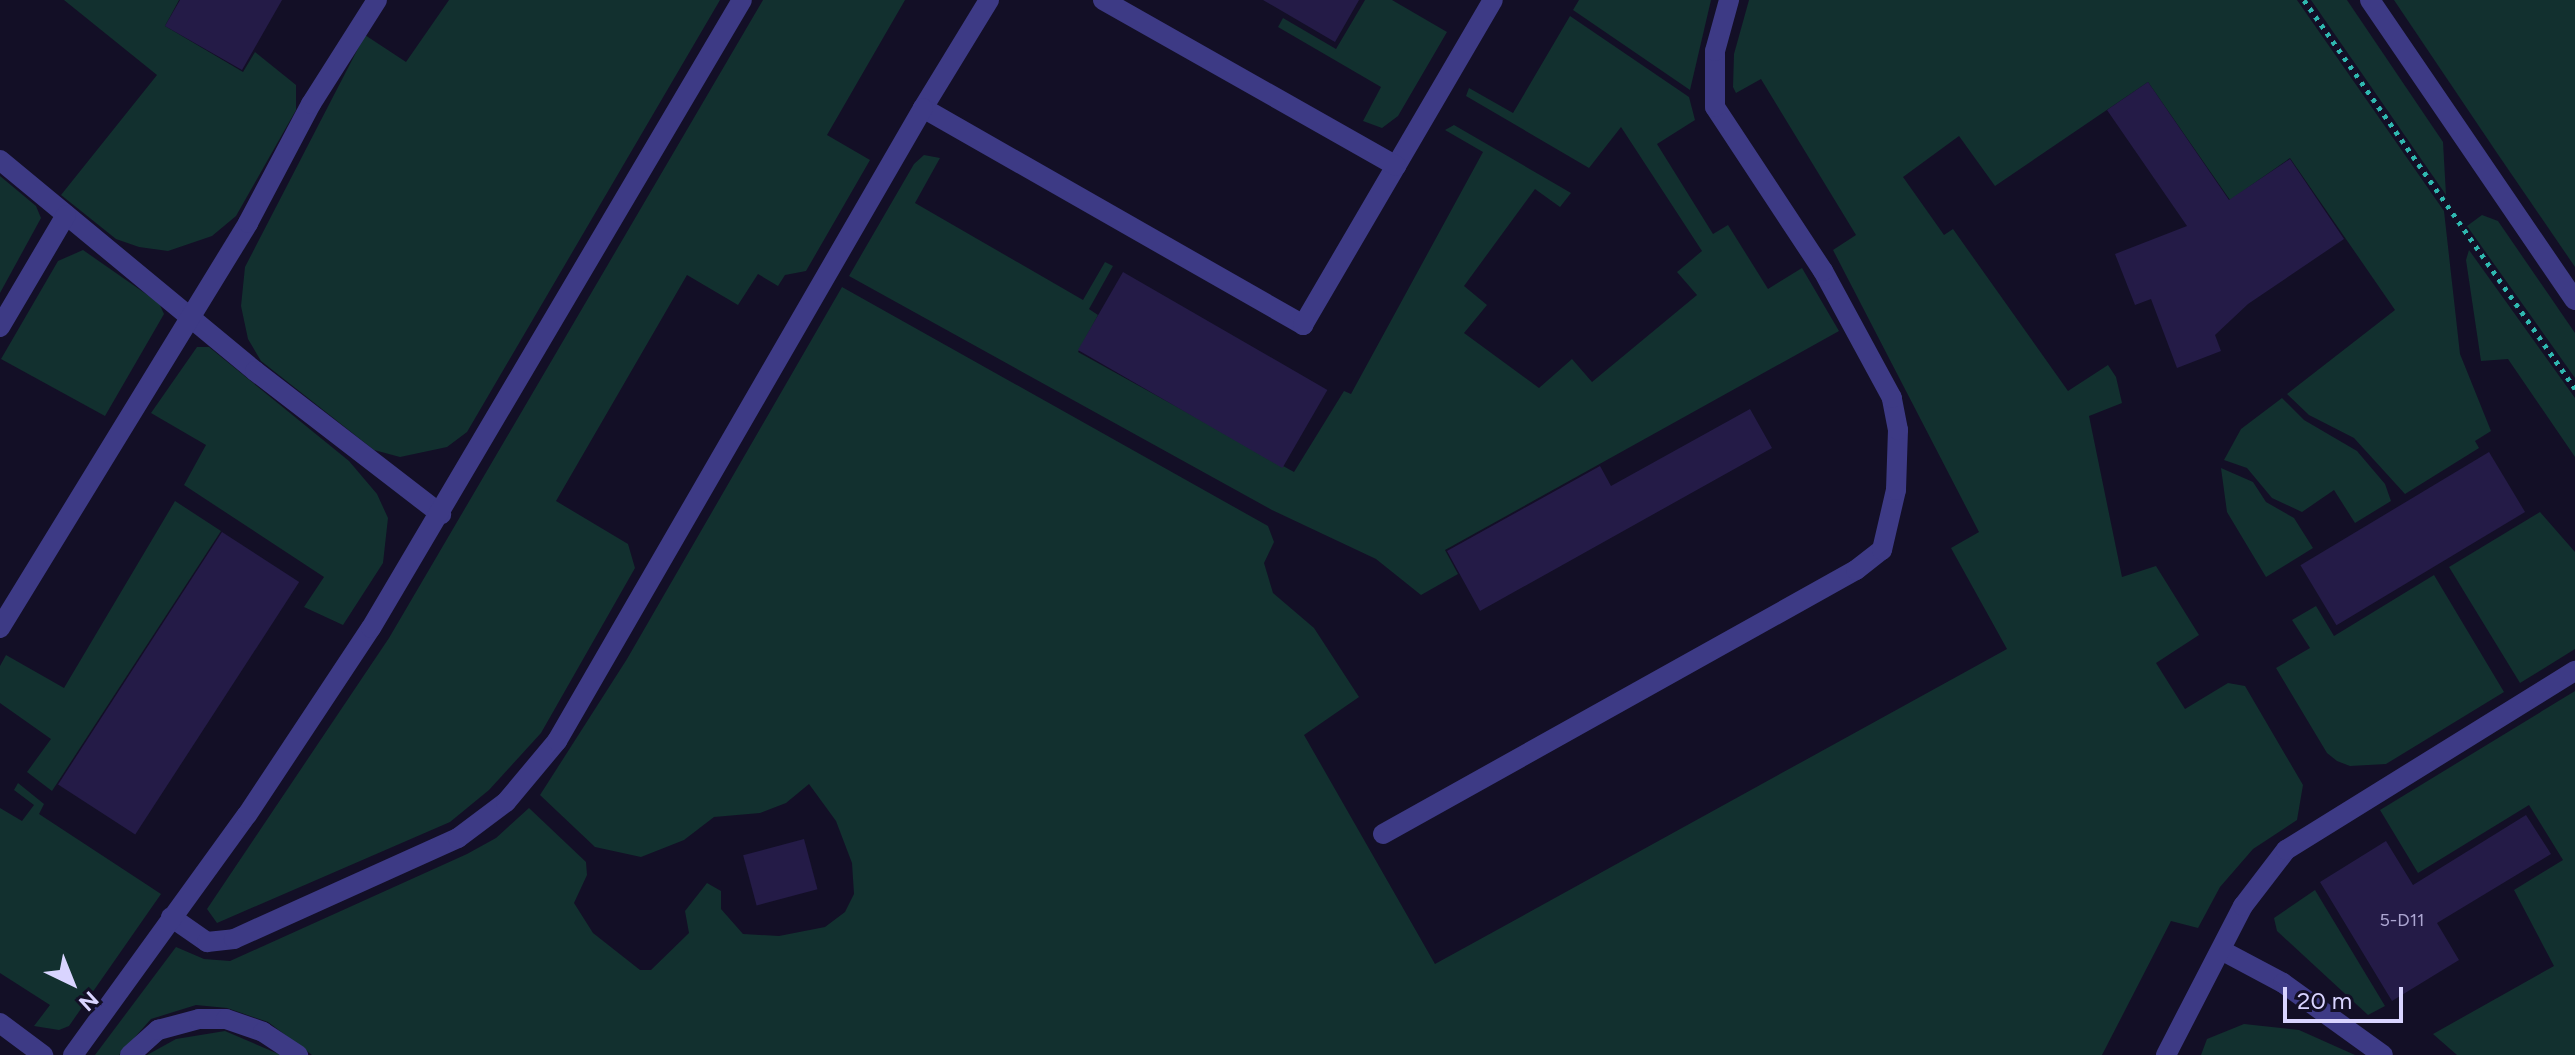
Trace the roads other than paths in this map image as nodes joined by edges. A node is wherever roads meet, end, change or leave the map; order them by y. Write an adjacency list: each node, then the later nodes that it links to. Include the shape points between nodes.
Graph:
1 (377, 0): 13 (street)
2 (742, 0): 15 (street)
3 (989, 0): 8 (street)
4 (1103, 0): 10 (street)
5 (1493, 0): 10 (street)
6 (1729, 0): 18 (street, via 1715,51 1715,107 1823,271 1892,398 1898,430 1896,490 1882,550 1856,570)
7 (2370, 0): 12 (street)
8 (923, 108): 10 (street, via 1303,325); 19 (street, via 557,741 506,802 458,838 234,939 207,942)
9 (0, 160): 11 (street)
10 (1396, 166)
11 (66, 215): 13 (street); 14 (street)
12 (2575, 300)
13 (189, 316): 15 (street); 16 (street)
14 (0, 327)
15 (441, 514): 19 (street, via 247,815)
16 (0, 628)
17 (2575, 671): 20 (street, via 2286,850 2243,906)
18 (1383, 834)
19 (171, 917): 23 (street)
20 (2221, 950): 26 (street); 27 (street, via 2283,983)
21 (0, 1023): 22 (street)
22 (43, 1055)
23 (73, 1055)
24 (130, 1055): 25 (street, via 158,1030 212,1019 263,1032)
25 (298, 1055)
26 (2166, 1055)
27 (2383, 1055)

